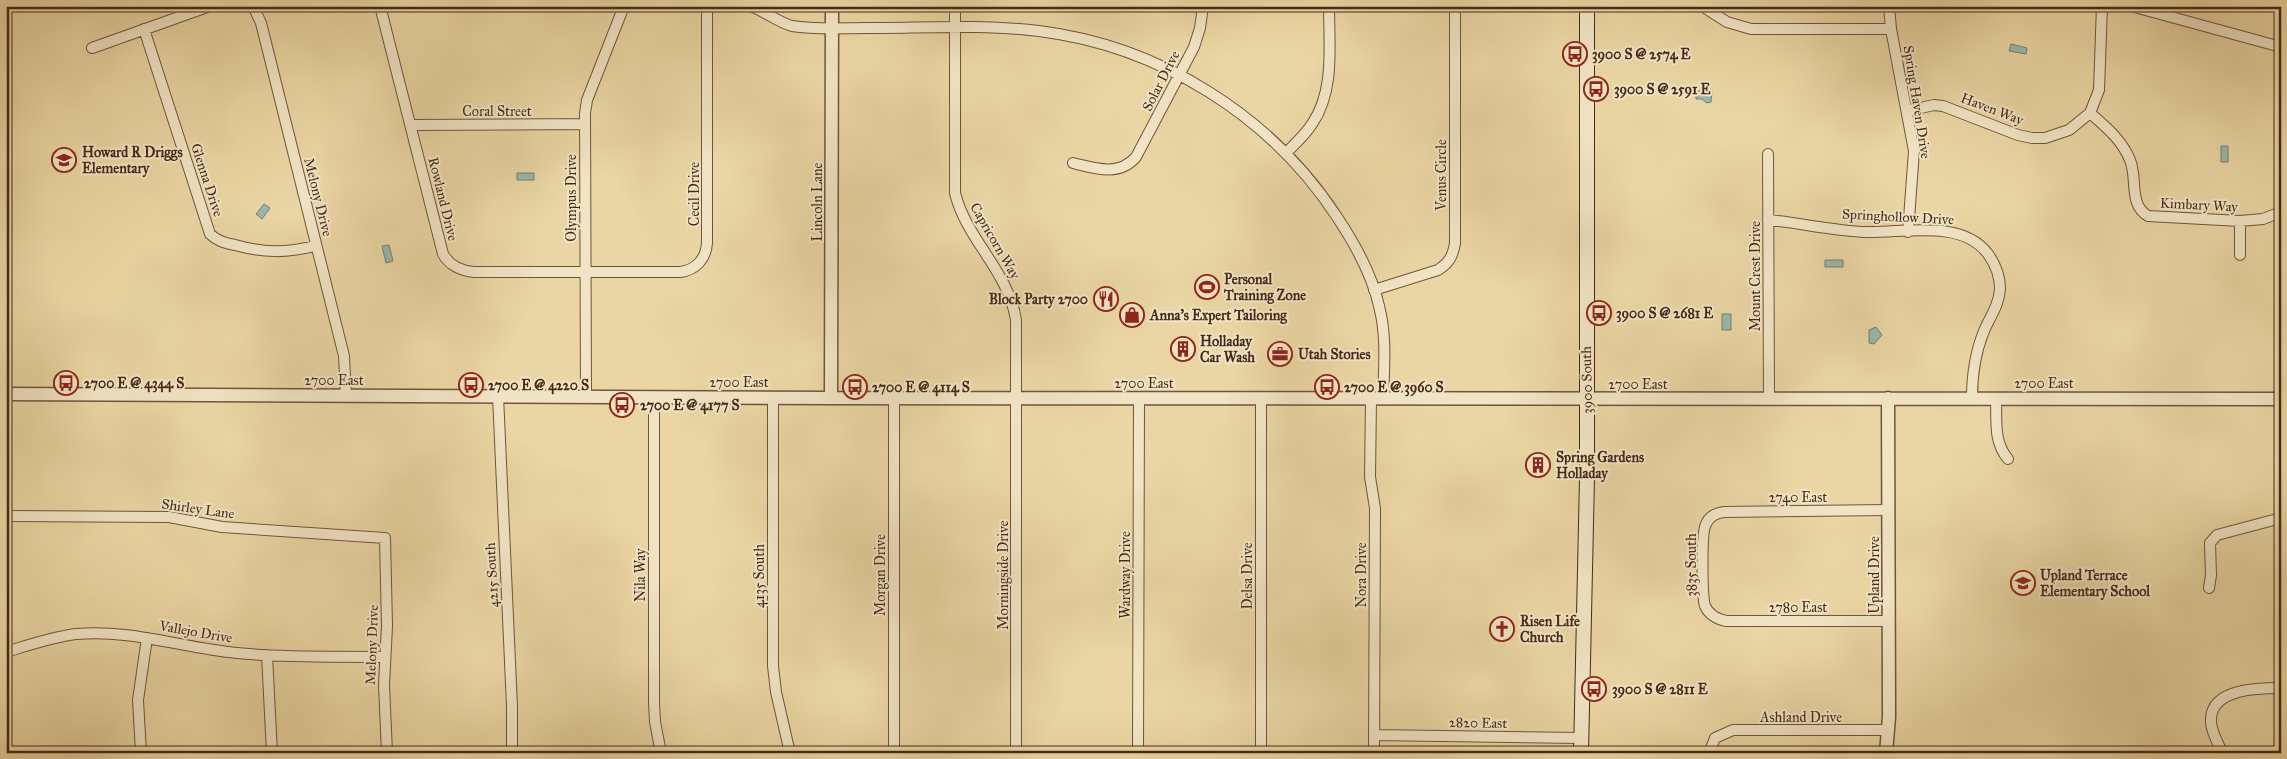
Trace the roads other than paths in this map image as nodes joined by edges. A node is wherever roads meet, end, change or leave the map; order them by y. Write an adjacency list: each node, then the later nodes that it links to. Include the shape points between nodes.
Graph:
1 (210, 6): 19 (street)
2 (253, 6): 35 (street, Melony Drive, via 261,23)
3 (380, 6): 27 (street, Rowland Drive)
4 (624, 6): 26 (street, Olympus Drive, via 587,100)
5 (707, 6): 37 (street, Cecil Drive, via 707,243 704,257 686,271)
6 (750, 6): 17 (street, Nora Drive, via 791,25)
7 (832, 6): 17 (street, Lincoln Lane)
8 (954, 6): 18 (street, Capricorn Way)
9 (1203, 6): 23 (street, Solar Drive, via 1198,38)
10 (1329, 6): 28 (street, via 1329,66 1324,100 1312,124)
11 (1455, 6): 38 (street, Venus Circle, via 1453,254 1438,270)
12 (1587, 6): 55 (main road, 3900 South)
13 (1702, 6): 20 (street, via 1727,22 1751,29)
14 (1890, 6): 20 (street, Spring Haven Drive)
15 (2102, 6): 25 (street, via 2101,76)
16 (2131, 6): 21 (street)
17 (832, 28): 18 (street, Nora Drive); 46 (street, Lincoln Lane)
18 (954, 28): 23 (street, Nora Drive, via 1019,29 1078,38 1120,50); 47 (street, Capricorn Way, via 955,193 965,220 1013,304)
19 (144, 29): 22 (street); 35 (street, Glenna Drive, via 210,234 218,241 255,251 281,252)
20 (1891, 29): 24 (street, Spring Haven Drive)
21 (2281, 47)
22 (92, 48)
23 (1180, 74): 28 (street, Nora Drive, via 1227,103); 30 (street, Solar Drive, via 1131,162 1109,170)
24 (1908, 111): 25 (street, Haven Way, via 1943,106 2032,138 2063,133); 34 (street, Spring Haven Drive, via 1914,160)
25 (2090, 113): 33 (street, Kimbary Way, via 2122,144 2131,161 2136,203 2143,212 2155,217)
26 (584, 124): 27 (street, Coral Street); 37 (street, Olympus Drive)
27 (410, 125): 37 (street, Rowland Drive, via 446,260 468,272)
28 (1286, 153): 38 (street, Nora Drive, via 1339,220 1362,260)
29 (1768, 154): 32 (street, Mount Crest Drive)
30 (1073, 163)
31 (2281, 212): 33 (street, Kimbary Way, via 2263,219)
32 (1768, 220): 34 (street, Springhollow Drive, via 1865,232); 50 (street, Mount Crest Drive)
33 (2240, 221): 36 (street)
34 (1908, 232): 52 (street, Springhollow Drive, via 1949,232 1970,238 1983,248 1998,272 2000,292 1976,356)
35 (315, 246): 40 (street, Melony Drive, via 344,356)
36 (2240, 255)
37 (585, 272): 42 (street, Olympus Drive)
38 (1374, 290): 54 (street, Nora Drive, via 1384,332)
39 (6, 394): 40 (street, 2700 East)
40 (346, 396): 41 (street, 2700 East)
41 (498, 396): 42 (street, 2700 East); 79 (street, 4215 South)
42 (586, 397): 43 (street, 2700 East)
43 (654, 397): 45 (street, 2700 East); 80 (street, Nila Way, via 654,702)
44 (894, 397): 46 (street, 2700 East); 47 (street, 2700 East); 82 (street, Morgan Drive)
45 (773, 398): 46 (street, 2700 East); 81 (street, 4135 South, via 774,674)
46 (831, 398)
47 (1016, 398): 48 (street, 2700 East); 83 (street, Morningside Drive)
48 (1139, 398): 49 (street, 2700 East); 84 (street, Wardway Drive)
49 (1261, 398): 54 (street, 2700 East); 85 (street, Delsa Drive)
50 (1769, 398): 51 (street, 2700 East); 55 (street, 2700 East)
51 (1888, 398): 52 (street, 2700 East); 58 (street, Upland Drive)
52 (1972, 398): 53 (street, 2700 East)
53 (1996, 398): 56 (street, 2700 East); 57 (street, via 1997,436 2000,450)
54 (1377, 399): 55 (street, 2700 East); 72 (street, Nora Drive, via 1370,477 1375,508)
55 (1586, 399): 73 (main road, 3900 South)
56 (2281, 399)
57 (2008, 459)
58 (1889, 510): 61 (street, 2740 East, via 1724,512); 65 (street, Upland Drive)
59 (6, 516): 62 (street, Shirley Lane, via 169,517 222,527)
60 (2281, 518): 63 (street, via 2217,535 2210,543 2212,575)
61 (1710, 519): 64 (street, 3835 South, via 1703,534 1704,598)
62 (385, 538): 69 (street, Melony Drive, via 388,626)
63 (2209, 588)
64 (1709, 612): 65 (street, 2780 East, via 1726,621)
65 (1889, 621): 71 (street, Upland Drive)
66 (147, 638): 67 (street, Vallejo Drive, via 75,634); 68 (street, Vallejo Drive, via 229,652); 76 (street, via 138,700)
67 (6, 652)
68 (267, 654): 69 (street, Vallejo Drive); 77 (street)
69 (385, 657): 78 (street, Melony Drive)
70 (2281, 688): 90 (street, via 2250,688 2222,700 2212,712 2210,721)
71 (1889, 730): 88 (street, Ashland Drive, via 1733,730 1715,738); 89 (street, Upland Drive)
72 (1374, 735): 73 (street, 2820 East); 86 (street, Nora Drive)
73 (1581, 738): 87 (main road, 3900 South)
74 (6, 747): 75 (street)
75 (8, 753)
76 (141, 753)
77 (272, 753)
78 (387, 753)
79 (512, 753)
80 (661, 753)
81 (790, 753)
82 (894, 753)
83 (1016, 753)
84 (1138, 753)
85 (1261, 753)
86 (1374, 753)
87 (1581, 753)
88 (1709, 753)
89 (1886, 753)
90 (2222, 753)

